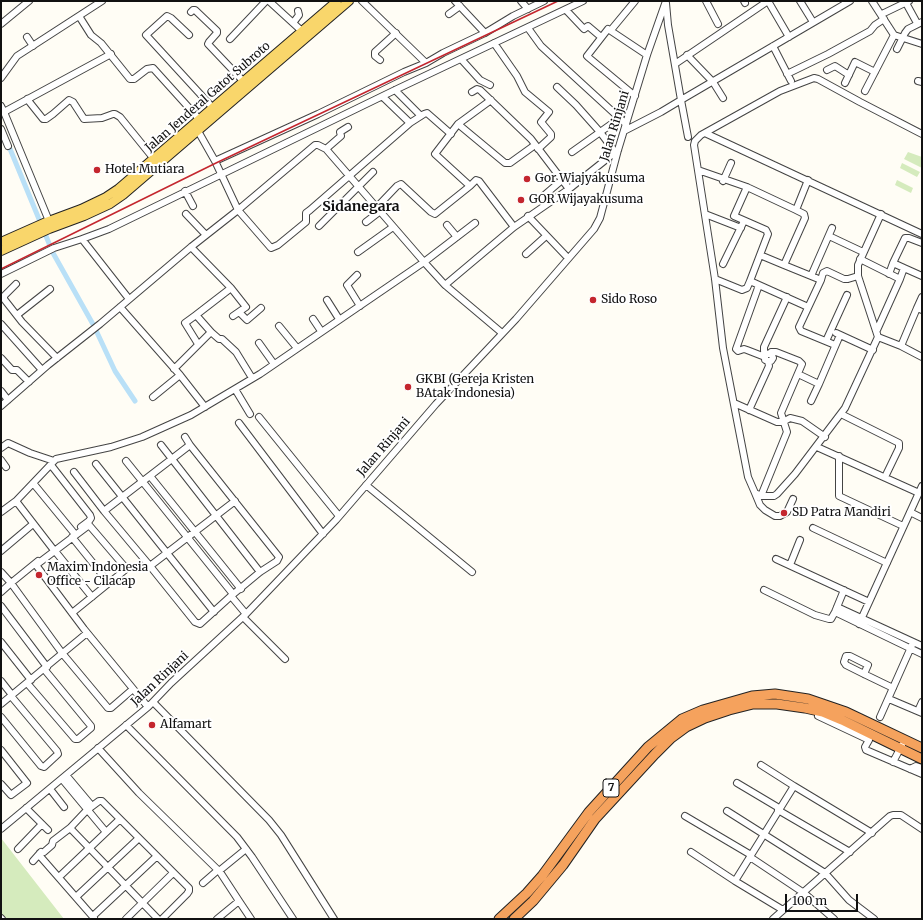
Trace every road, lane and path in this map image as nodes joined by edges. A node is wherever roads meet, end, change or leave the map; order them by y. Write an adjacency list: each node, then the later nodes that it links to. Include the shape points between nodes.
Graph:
1 (29, 1): 31 (street)
2 (102, 1): 26 (street)
3 (266, 1): 44 (street)
4 (269, 1): 30 (street)
5 (337, 1): 37 (main road, Jalan Jenderal Gatot Subroto)
6 (349, 1): 37 (main road, Jalan Jenderal Gatot Subroto)
7 (362, 1): 35 (street)
8 (521, 1): 21 (street)
9 (543, 1): 21 (street)
10 (584, 1): 22 (street)
11 (635, 1): 34 (street)
12 (666, 1): 52 (street, Jalan Rinjani); 57 (street)
13 (706, 1): 32 (street)
14 (768, 1): 42 (street); 53 (street)
15 (800, 1): 28 (street)
16 (850, 1): 20 (street)
17 (872, 1): 27 (street)
18 (456, 2): 25 (street); 36 (street)
19 (907, 2): 27 (street); 29 (street)
20 (838, 4): 28 (street)
21 (528, 9): 36 (street)
22 (566, 10): 33 (street); 41 (street, via 584,29 588,26)
23 (298, 11): 30 (street, via 299,15)
24 (191, 12): 65 (street, via 196,10 217,31 208,44)
25 (449, 14)
26 (79, 16): 47 (street); 50 (street, via 91,35)
27 (883, 17): 39 (street); 51 (street, via 870,31)
28 (813, 22): 42 (street)
29 (920, 22): 43 (street, via 908,29)
30 (293, 23): 37 (street)
31 (1, 24)
32 (718, 24)
33 (528, 28): 45 (street); 82 (street, via 541,46)
34 (612, 30): 41 (street, via 607,29); 52 (street)
35 (396, 33): 55 (street, via 375,52 375,56); 56 (street)
36 (485, 33): 56 (street)
37 (305, 34): 65 (main road, Jalan Jenderal Gatot Subroto); 90 (main road, Jalan Jenderal Gatot Subroto)
38 (190, 35): 79 (street, via 167,16 146,35)
39 (894, 35): 43 (street); 60 (street)
40 (26, 37): 47 (street)
41 (602, 37): 73 (street, via 588,57)
42 (789, 37): 48 (street)
43 (902, 37): 46 (street); 49 (street)
44 (230, 40)
45 (494, 43): 54 (street); 96 (street, via 525,92 549,112 541,122 551,137)
46 (922, 44)
47 (32, 46): 63 (street, via 17,56)
48 (773, 46): 61 (street); 66 (street)
49 (897, 49)
50 (111, 54): 76 (street); 83 (street, via 132,80 147,69 153,68)
51 (828, 54): 58 (street); 61 (street)
52 (647, 55): 73 (street, Jalan Rinjani)
53 (687, 55): 57 (street); 66 (street)
54 (461, 59): 68 (street, via 480,80); 70 (street)
55 (380, 60)
56 (426, 63): 102 (street)
57 (675, 64): 78 (street)
58 (835, 66): 59 (street); 62 (street)
59 (827, 70)
60 (875, 72): 62 (street, via 856,62); 71 (street)
61 (787, 74): 64 (street)
62 (849, 75): 67 (street)
63 (1, 78)
64 (791, 81)
65 (244, 82): 79 (main road, Jalan Jenderal Gatot Subroto)
66 (712, 82): 75 (street); 78 (street)
67 (845, 83)
68 (490, 85)
69 (557, 86): 91 (street)
70 (395, 90): 74 (street); 81 (street)
71 (865, 91)
72 (472, 92): 77 (street, via 477,89)
73 (635, 96): 86 (street, Jalan Rinjani)
74 (383, 97): 84 (street); 106 (street)
75 (723, 98)
76 (27, 99): 80 (street); 101 (street, via 43,119 69,100 84,119 115,114)
77 (491, 100): 85 (street); 96 (street, via 532,139)
78 (681, 100): 89 (street); 95 (street)
79 (213, 108): 83 (main road, Jalan Jenderal Gatot Subroto)
80 (3, 109): 131 (street)
81 (421, 116): 84 (street); 93 (street, via 427,113)
82 (620, 118): 86 (street); 91 (street)
83 (200, 120): 101 (main road, Jalan Jenderal Gatot Subroto)
84 (410, 123): 107 (street)
85 (458, 124): 93 (street); 96 (street, via 505,163 510,163)
86 (626, 124): 89 (street, Jalan Rinjani)
87 (348, 127): 98 (street, via 340,132 341,136)
88 (1, 129): 97 (street, via 7,145)
89 (624, 130): 99 (street, Jalan Rinjani)
90 (198, 131): 102 (street); 131 (main road, Jalan Jenderal Gatot Subroto, via 110,204 84,216)
91 (600, 132): 99 (street); 100 (street)
92 (705, 133): 94 (street, via 780,91 816,78); 104 (street, via 697,137 694,145); 109 (street)
93 (451, 134): 111 (street, via 435,154)
94 (922, 134)
95 (688, 136)
96 (537, 147): 108 (street)
97 (1, 148)
98 (326, 150): 107 (street); 118 (street, via 318,145 312,147)
99 (617, 151): 114 (street); 151 (street, Jalan Rinjani, via 600,218 594,229)
100 (572, 152)
101 (154, 159): 131 (main road, Jalan Jenderal Gatot Subroto, via 106,197)
102 (215, 161): 106 (street)
103 (731, 163): 110 (street)
104 (698, 170): 110 (street); 122 (street)
105 (373, 172): 112 (street)
106 (221, 174): 115 (street); 118 (street)
107 (348, 176): 112 (street); 118 (street, via 307,212 306,222 271,248)
108 (562, 180): 114 (street); 116 (street)
109 (808, 180): 120 (street); 123 (street)
110 (724, 181): 113 (street)
111 (470, 186): 119 (street, via 435,214 400,184); 134 (street, via 476,180 479,181)
112 (357, 187): 119 (street); 132 (street)
113 (747, 187): 120 (street); 125 (street)
114 (569, 189): 124 (street)
115 (185, 191): 117 (street); 142 (street, via 109,229)
116 (540, 198)
117 (193, 206)
118 (238, 210): 138 (street)
119 (377, 210): 127 (street); 133 (street)
120 (796, 210): 156 (street, via 804,214 805,218)
121 (186, 214): 138 (street)
122 (705, 214): 129 (street); 164 (street)
123 (881, 214): 137 (street); 148 (street)
124 (528, 216): 134 (street); 139 (street)
125 (734, 216): 126 (street); 129 (street)
126 (744, 221): 135 (street); 150 (street, via 768,232)
127 (366, 222)
128 (475, 223): 141 (street)
129 (731, 224): 135 (street)
130 (447, 225): 141 (street)
131 (45, 226): 143 (main road, Jalan Jenderal Gatot Subroto); 146 (main road, Jalan Jenderal Gatot Subroto)
132 (319, 226)
133 (393, 228): 147 (street); 153 (street)
134 (514, 228): 169 (street)
135 (741, 228): 155 (street)
136 (832, 228): 140 (street)
137 (922, 234)
138 (206, 235): 145 (street)
139 (546, 236): 149 (street); 151 (street)
140 (829, 236): 148 (street); 161 (street)
141 (457, 237): 153 (street)
142 (82, 239): 158 (street, via 51,249); 176 (street)
143 (1, 242)
144 (922, 243): 154 (street, via 905,238)
145 (191, 247): 171 (street); 176 (street)
146 (1, 251)
147 (358, 252)
148 (863, 252): 152 (street)
149 (526, 254)
150 (760, 255): 156 (street); 167 (street)
151 (568, 258): 196 (street, Jalan Rinjani)
152 (860, 259): 159 (street); 162 (street)
153 (424, 262): 169 (street); 178 (street)
154 (893, 263): 157 (street); 159 (street)
155 (724, 264)
156 (784, 265): 161 (street)
157 (904, 268): 163 (street); 165 (street)
158 (1, 274)
159 (889, 274): 165 (street)
160 (357, 275): 178 (street, via 347,285)
161 (811, 276): 166 (street)
162 (858, 276): 166 (street, via 848,280 827,271 823,273); 197 (street)
163 (922, 276)
164 (715, 279): 167 (street, via 742,290 747,288); 223 (street, via 723,348)
165 (900, 279): 197 (street)
166 (821, 280): 181 (street)
167 (750, 281): 170 (street)
168 (16, 284): 185 (street, via 4,298)
169 (445, 285): 196 (street)
170 (759, 285): 174 (street); 206 (street, via 736,349)
171 (231, 288): 180 (street); 186 (street)
172 (50, 289): 185 (street)
173 (847, 295): 194 (street)
174 (787, 297): 181 (street); 206 (street, via 764,347)
175 (922, 297): 183 (street)
176 (129, 299): 179 (street)
177 (327, 300): 190 (street)
178 (360, 306): 190 (street)
179 (120, 307): 209 (street); 211 (street)
180 (246, 307): 184 (street); 187 (street)
181 (808, 307): 199 (street, via 799,325 800,329)
182 (261, 308): 187 (street)
183 (920, 309): 203 (street)
184 (239, 312): 187 (street, via 247,320); 188 (street)
185 (17, 315): 209 (street)
186 (196, 315): 195 (street); 201 (street, via 185,323)
187 (253, 315)
188 (233, 316)
189 (313, 319): 193 (street)
190 (339, 319): 193 (street)
191 (1, 324): 212 (street)
192 (279, 326): 204 (street)
193 (321, 331): 204 (street)
194 (831, 331): 198 (street); 199 (street)
195 (211, 332): 201 (street); 215 (street, via 236,352)
196 (502, 333): 250 (street, Jalan Rinjani)
197 (877, 334): 203 (street); 205 (street)
198 (840, 335): 202 (street); 205 (street)
199 (826, 341): 202 (street)
200 (260, 343): 210 (street)
201 (198, 344): 211 (street)
202 (835, 345): 217 (street)
203 (901, 346): 207 (street)
204 (297, 348): 210 (street)
205 (873, 350): 228 (street)
206 (767, 357): 213 (street, via 771,352 776,352 801,362); 226 (street, via 769,366)
207 (922, 357)
208 (1, 358): 216 (street)
209 (57, 358): 212 (street)
210 (274, 364): 215 (street)
211 (174, 369): 214 (street)
212 (42, 370): 216 (street)
213 (798, 374): 217 (street); 230 (street, via 781,414)
214 (180, 376): 220 (street); 225 (street)
215 (252, 378): 218 (street)
216 (29, 382): 221 (street)
217 (819, 384): 222 (street)
218 (235, 390): 225 (street); 227 (street)
219 (1, 391): 221 (street)
220 (154, 396)
221 (8, 400): 224 (street)
222 (811, 401)
223 (734, 403): 226 (street); 253 (street, via 748,477)
224 (1, 406)
225 (205, 407): 242 (street, via 142,437 111,448 61,458)
226 (749, 410): 230 (street)
227 (250, 414)
228 (841, 414): 233 (street); 247 (street, via 899,443)
229 (259, 417): 262 (street)
230 (783, 422): 233 (street, via 790,418 802,421); 253 (street, via 787,432)
231 (239, 423): 268 (street)
232 (185, 437): 235 (street)
233 (825, 437): 236 (street)
234 (161, 445): 240 (street)
235 (190, 445): 240 (street); 257 (street)
236 (817, 447): 238 (street); 253 (street, via 777,494)
237 (1, 448): 242 (street, via 8,443)
238 (839, 456): 247 (street); 265 (street, via 838,496)
239 (1, 460): 244 (street)
240 (172, 460): 246 (street); 261 (street)
241 (126, 461): 248 (street)
242 (52, 463): 249 (street); 269 (street, via 91,518)
243 (96, 464): 254 (street)
244 (6, 466)
245 (74, 472): 258 (street)
246 (150, 476): 248 (street); 267 (street)
247 (885, 477): 252 (street)
248 (142, 482): 254 (street); 270 (street)
249 (33, 483): 256 (street); 269 (street)
250 (366, 485): 262 (street, Jalan Rinjani); 281 (street)
251 (922, 486): 252 (street)
252 (919, 493): 260 (street)
253 (758, 494): 255 (street, via 760,505 775,516 786,512)
254 (123, 497): 258 (street); 274 (street)
255 (793, 499)
256 (16, 501): 259 (street); 264 (street)
257 (235, 501): 261 (street); 280 (street, via 279,557)
258 (104, 511): 277 (street)
259 (1, 512)
260 (910, 512): 263 (street); 265 (street)
261 (216, 515): 267 (street); 280 (street)
262 (339, 516): 268 (street, Jalan Rinjani)
263 (922, 518)
264 (33, 524): 272 (street); 273 (street)
265 (903, 526): 276 (street)
266 (813, 528): 276 (street)
267 (194, 532): 270 (street); 284 (street)
268 (322, 534): 296 (street, Jalan Rinjani)
269 (73, 535): 272 (street); 283 (street); 283 (street, via 89,526 125,567 124,572)
270 (187, 538): 274 (street); 288 (street)
271 (800, 540): 278 (street)
272 (54, 550): 282 (street); 289 (street); 294 (street, via 36,565)
273 (1, 551)
274 (167, 554): 277 (street); 293 (street)
275 (776, 559): 278 (street)
276 (886, 562): 290 (street)
277 (150, 566): 293 (street, via 195,622 200,624)
278 (790, 566): 286 (street)
279 (1, 572): 282 (street)
280 (260, 572): 284 (street)
281 (472, 572)
282 (11, 583): 287 (street); 303 (street)
283 (109, 583): 289 (street)
284 (241, 589): 288 (street)
285 (764, 590): 295 (street)
286 (844, 590): 290 (street); 292 (street)
287 (1, 592)
288 (232, 595): 293 (street); 296 (street)
289 (92, 597): 294 (street)
290 (869, 602): 298 (street)
291 (1, 606): 306 (street)
292 (836, 609): 295 (street, via 829,619); 298 (street)
293 (214, 612)
294 (72, 613): 299 (street)
295 (815, 614): 297 (street)
296 (244, 615): 305 (street); 317 (street, Jalan Rinjani)
297 (812, 621)
298 (860, 621): 301 (street)
299 (87, 633): 303 (street); 311 (street)
300 (1, 642): 309 (street)
301 (912, 646): 302 (street); 304 (street); 310 (street)
302 (922, 646)
303 (62, 653): 306 (street); 311 (street, via 108,708)
304 (922, 654)
305 (285, 659)
306 (46, 668): 309 (street); 309 (street, via 91,726 78,739 75,739)
307 (864, 674): 310 (street)
308 (1, 681): 312 (street)
309 (29, 681): 312 (street)
310 (893, 688): 313 (street)
311 (133, 689): 317 (street)
312 (11, 695): 316 (street); 320 (street, via 58,754 45,766 41,766)
313 (889, 699): 318 (street); 321 (street)
314 (753, 700): 323 (highway, 7, via 823,712); 323 (highway, 7, via 775,694 825,704 846,712); 384 (highway, 7, via 728,702 696,713 682,719 665,732 588,812 542,876); 385 (highway, 7, via 705,718 671,738 595,819 554,876)
315 (922, 702): 318 (street)
316 (1, 704)
317 (150, 704): 322 (street, Jalan Rinjani); 383 (street, via 269,820)
318 (920, 712)
319 (818, 716): 328 (street, via 869,740 866,750)
320 (1, 717)
321 (880, 717)
322 (126, 725): 324 (street, Jalan Rinjani); 356 (street)
323 (902, 744): 325 (highway, 7); 327 (highway, 7); 328 (street)
324 (98, 748): 333 (street, Jalan Rinjani); 364 (street, via 139,793)
325 (922, 748)
326 (1, 750): 335 (street, via 27,783 11,795)
327 (922, 759)
328 (893, 762): 331 (street)
329 (761, 765): 336 (street)
330 (922, 768): 331 (street, via 916,766)
331 (910, 769): 332 (street)
332 (922, 774)
333 (64, 777): 337 (street, Jalan Rinjani); 340 (street)
334 (737, 783): 341 (street)
335 (1, 784)
336 (794, 786): 341 (street); 352 (street)
337 (50, 789): 338 (street); 339 (street, Jalan Rinjani)
338 (64, 807)
339 (26, 808): 345 (street); 347 (street, Jalan Rinjani)
340 (89, 808): 344 (street, via 102,801); 346 (street); 350 (street)
341 (779, 809): 351 (street); 358 (street)
342 (727, 811): 351 (street)
343 (685, 816): 361 (street)
344 (120, 819): 350 (street); 353 (street)
345 (42, 824): 349 (street); 355 (street)
346 (70, 828): 354 (street); 359 (street)
347 (1, 829)
348 (922, 829): 352 (street, via 893,814)
349 (48, 830)
350 (106, 832): 354 (street)
351 (764, 833): 361 (street); 366 (street)
352 (872, 833): 358 (street)
353 (139, 838): 360 (street); 363 (street)
354 (90, 848): 363 (street); 367 (street)
355 (18, 849)
356 (246, 849): 364 (street); 382 (street)
357 (691, 852): 368 (street)
358 (850, 852): 366 (street)
359 (40, 854): 362 (street); 367 (street)
360 (157, 856): 365 (street); 370 (street)
361 (750, 856): 368 (street); 371 (street)
362 (33, 861)
363 (107, 867): 370 (street); 372 (street)
364 (219, 870): 369 (street); 373 (street)
365 (173, 873): 374 (street); 379 (street, via 189,891)
366 (825, 873): 371 (street); 388 (street, via 849,900)
367 (59, 877): 372 (street)
368 (735, 881): 375 (street)
369 (203, 884)
370 (125, 886): 374 (street); 376 (street)
371 (804, 892): 375 (street); 387 (street)
372 (76, 897): 376 (street)
373 (239, 901): 380 (street); 381 (street)
374 (142, 903): 377 (street); 378 (street)
375 (782, 910): 386 (street)
376 (94, 918)
377 (126, 919)
378 (158, 919)
379 (162, 919)
380 (217, 919)
381 (251, 919)
382 (293, 919)
383 (334, 919)
384 (499, 919)
385 (514, 919)
386 (773, 919)
387 (834, 919)
388 (874, 919)

